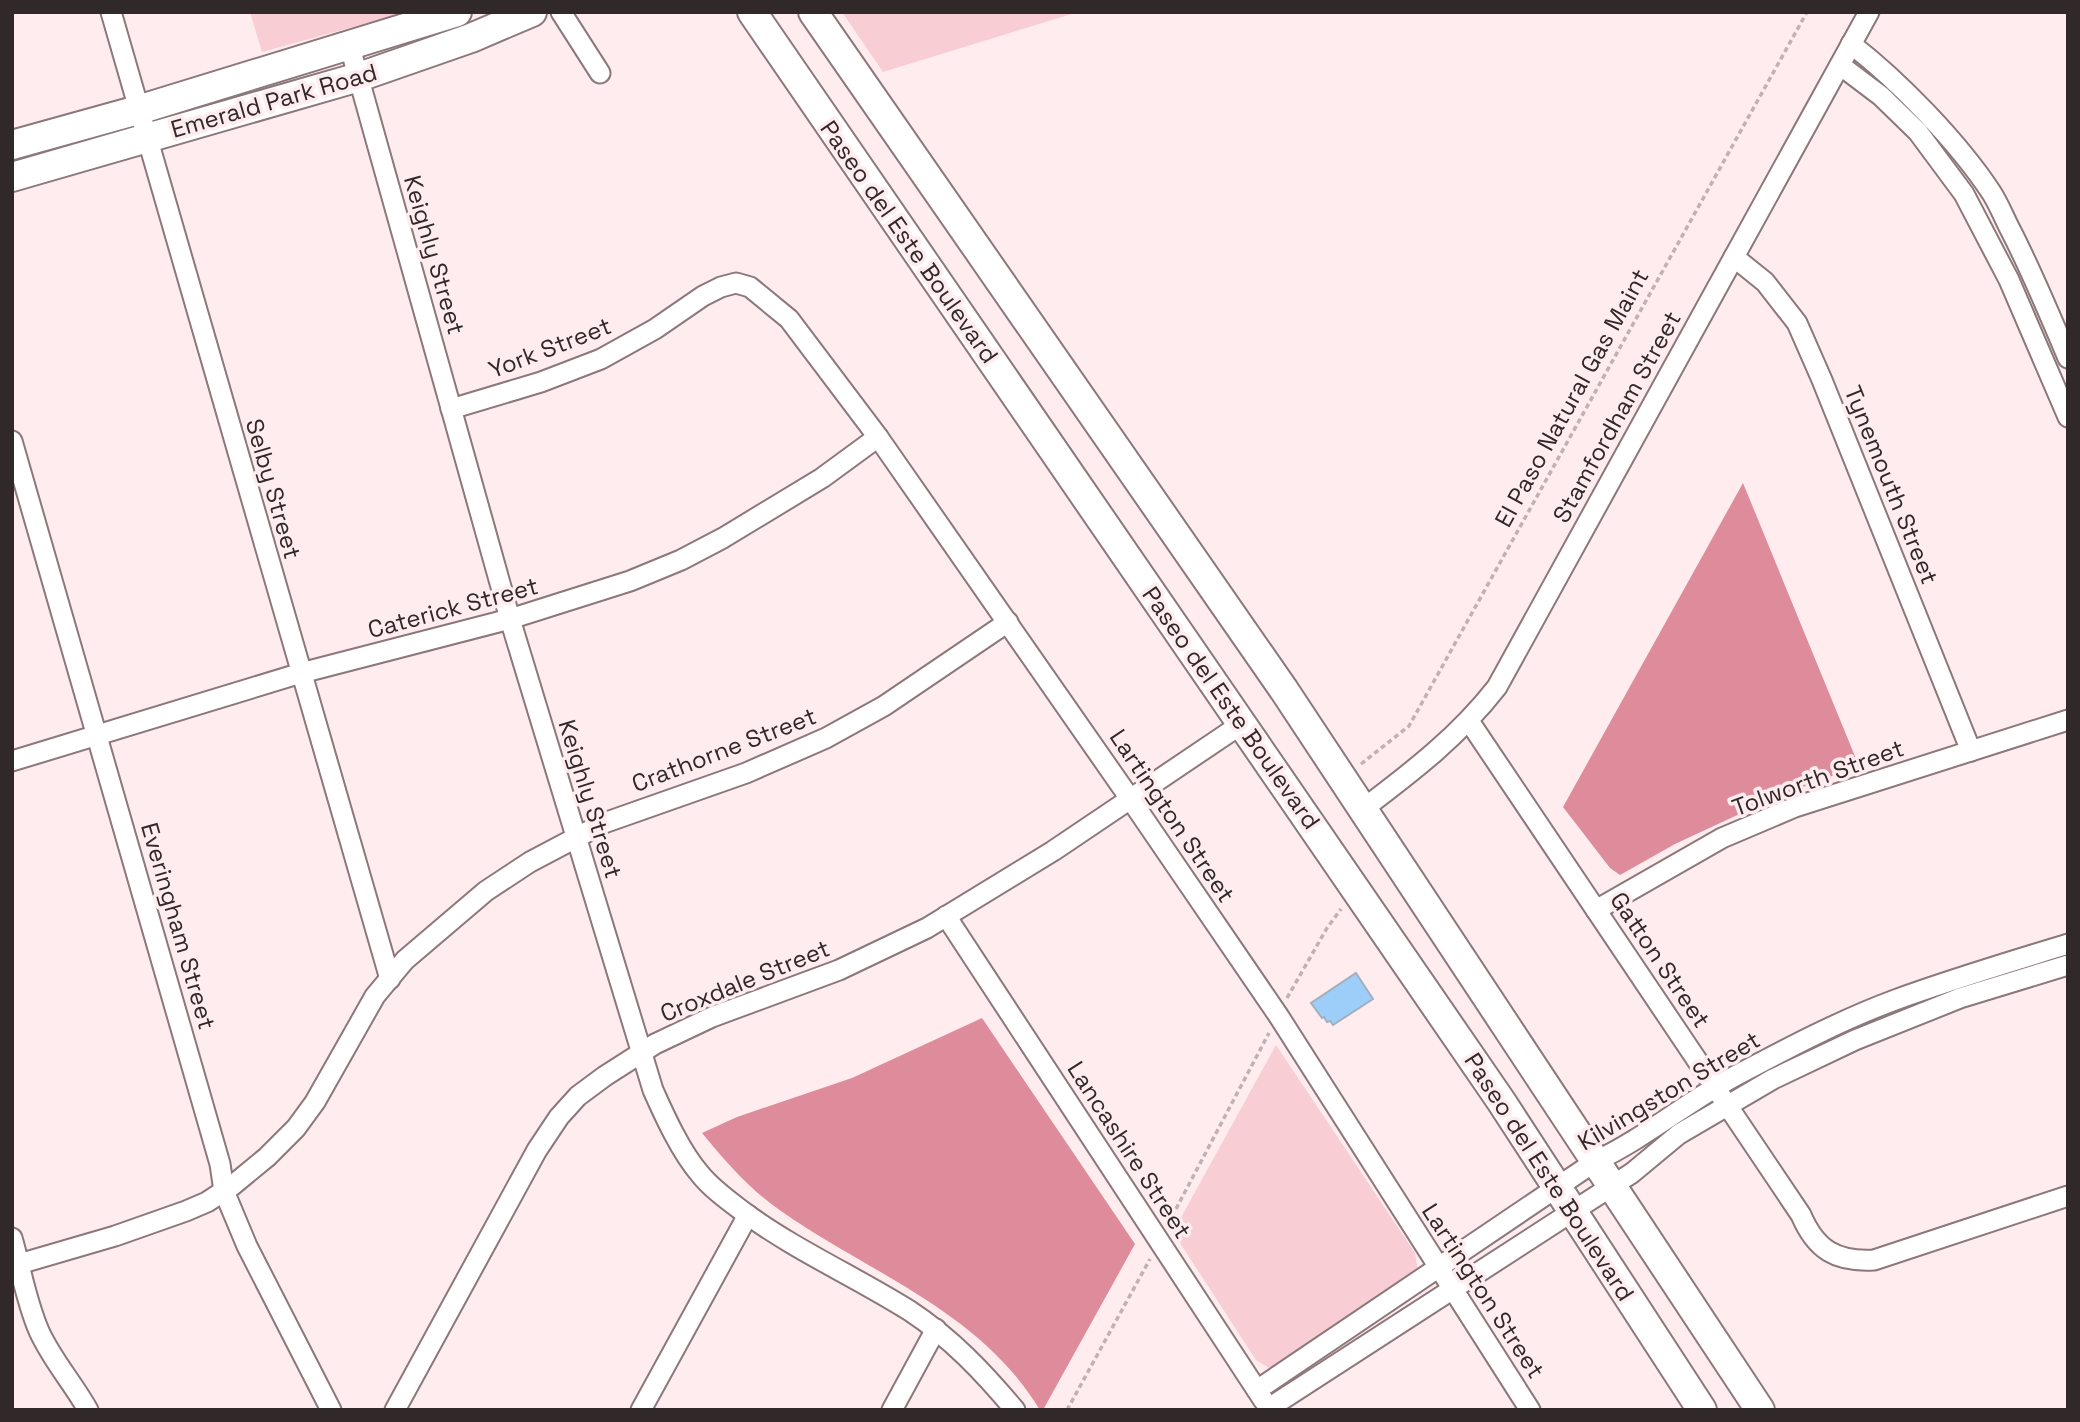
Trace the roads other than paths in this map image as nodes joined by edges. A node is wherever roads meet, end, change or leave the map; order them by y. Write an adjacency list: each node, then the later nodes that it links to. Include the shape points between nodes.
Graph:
1 (111, 12): 13 (street, Selby Street)
2 (457, 12): 9 (main road, Emerald Park Road)
3 (531, 12): 12 (main road, Emerald Park Road)
4 (561, 12): 11 (street)
5 (752, 12): 30 (main road, Paseo del Este Boulevard)
6 (813, 12): 35 (main road, Paseo del Este Boulevard)
7 (1869, 12): 8 (street, Stamfordham Street)
8 (1852, 44): 10 (street, Stamfordham Street); 19 (street, via 1912,99 1992,193)
9 (350, 47): 12 (street, Keighly Street); 13 (main road, Emerald Park Road)
10 (1840, 65): 17 (street, Stamfordham Street); 20 (street, via 1918,132 1964,194)
11 (600, 73)
12 (359, 77): 14 (main road, Emerald Park Road); 21 (street, Keighly Street)
13 (138, 110): 14 (street, Selby Street); 15 (main road, Emerald Park Road)
14 (146, 139): 16 (main road, Emerald Park Road); 27 (street, Selby Street)
15 (12, 145)
16 (12, 177)
17 (1734, 257): 29 (street, Stamfordham Street, via 1497,687); 32 (street, Tynemouth Street, via 1765,282 1797,323)
18 (736, 284): 21 (street, York Street, via 703,296 601,359); 23 (street, Lartington Street, via 750,287 789,319)
19 (2068, 358)
20 (2061, 383): 22 (street)
21 (451, 409): 25 (street, Keighly Street)
22 (2068, 417)
23 (878, 438): 25 (street, Caterick Street, via 780,505 681,560); 26 (street, Lartington Street)
24 (12, 441): 31 (street, Everingham Street)
25 (510, 619): 27 (street, Caterick Street); 36 (street, Keighly Street)
26 (1008, 622): 34 (street, Lartington Street); 36 (street, Crathorne Street, via 884,706 826,738 746,773 604,823)
27 (301, 673): 31 (street, Caterick Street); 41 (street, Selby Street)
28 (2068, 720): 32 (street, Tolworth Street)
29 (1469, 721): 35 (street, Stamfordham Street); 37 (street, Gatton Street)
30 (1243, 723): 34 (street, Croxdale Street); 49 (main road, Paseo del Este Boulevard)
31 (98, 736): 33 (street, Caterick Street); 47 (street, Everingham Street)
32 (1972, 751): 37 (street, Tolworth Street, via 1796,807 1734,833)
33 (12, 761)
34 (1131, 800): 38 (street, Croxdale Street); 53 (street, Lartington Street, via 1278,1015)
35 (1363, 809): 45 (main road, Paseo del Este Boulevard)
36 (577, 838): 41 (street, Crathorne Street, via 486,891 405,960); 42 (street, Keighly Street)
37 (1596, 910): 43 (street, Gatton Street)
38 (946, 916): 42 (street, Croxdale Street, via 839,970 712,1017); 56 (street, Lancashire Street)
39 (2068, 944): 43 (street, Kilvingston Street, via 1894,1000)
40 (2068, 965): 44 (street, Kilvingston Street, via 1897,1022)
41 (390, 979): 47 (street, Crathorne Street, via 370,1004 296,1128)
42 (642, 1052): 50 (street, Keighly Street, via 662,1109 700,1174); 60 (street, Croxdale Street, via 592,1084 559,1117 530,1161)
43 (1715, 1087): 44 (street, Gatton Street); 45 (street, Kilvingston Street)
44 (1727, 1105): 46 (street, Kilvingston Street, via 1679,1134); 48 (street, Gatton Street, via 1809,1233 1821,1247 1855,1261 1874,1260)
45 (1596, 1161): 46 (main road, Paseo del Este Boulevard); 49 (street, Kilvingston Street)
46 (1612, 1186): 49 (street, Kilvingston Street); 66 (main road, Paseo del Este Boulevard)
47 (224, 1191): 52 (street, Crathorne Street, via 187,1211); 59 (street, Everingham Street)
48 (2068, 1195)
49 (1565, 1199): 53 (street, Kilvingston Street); 54 (street, Kilvingston Street); 65 (main road, Paseo del Este Boulevard)
50 (748, 1215): 55 (street, Keighly Street); 61 (street)
51 (12, 1238): 52 (street)
52 (16, 1265): 58 (street, via 39,1331)
53 (1438, 1268): 54 (street, Lartington Street); 56 (street, Kilvingston Street)
54 (1451, 1289): 57 (street, Kilvingston Street); 64 (street, Lartington Street)
55 (936, 1329): 62 (street); 63 (street, Keighly Street, via 983,1371)
56 (1257, 1390): 57 (street, Lancashire Street)
57 (1269, 1409)
58 (88, 1410)
59 (331, 1410)
60 (395, 1410)
61 (641, 1410)
62 (892, 1410)
63 (1015, 1410)
64 (1530, 1410)
65 (1702, 1410)
66 (1760, 1410)

